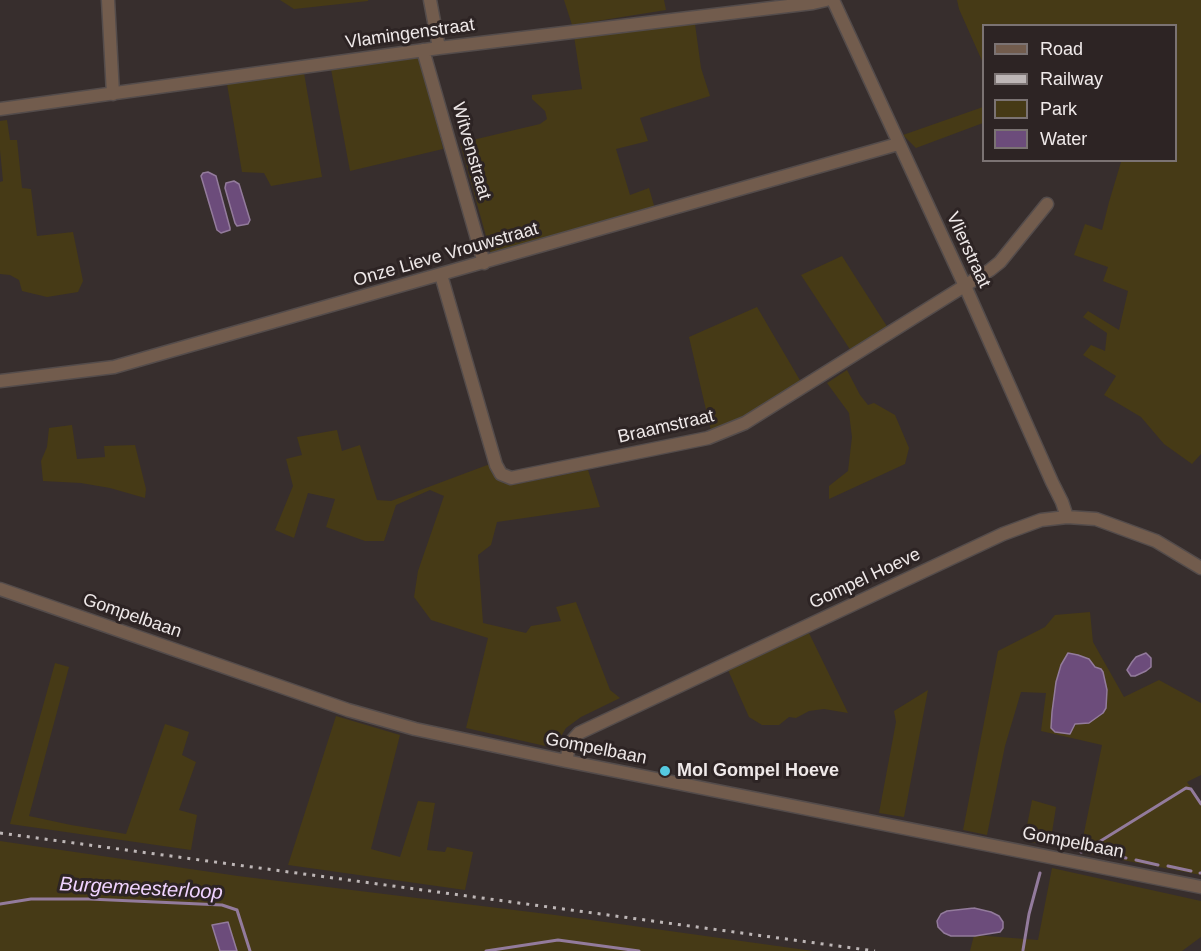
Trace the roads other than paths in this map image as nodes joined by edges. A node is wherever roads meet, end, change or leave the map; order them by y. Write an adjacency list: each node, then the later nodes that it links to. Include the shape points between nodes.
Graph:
1 (108, 0): 7 (street)
2 (430, 0): 5 (street)
3 (826, 0): 5 (street, Vlamingenstraat)
4 (833, 0): 9 (street, Vlierstraat)
5 (439, 48): 6 (street, Vlamingenstraat)
6 (423, 50): 7 (street, Vlamingenstraat); 11 (street, Witvenstraat)
7 (113, 94): 8 (street, Vlamingenstraat)
8 (0, 109)
9 (898, 144): 11 (street, Onze Lieve Vrouwstraat); 13 (street, Vlierstraat)
10 (1047, 204): 13 (street, Braamstraat, via 1000,262)
11 (484, 263): 12 (street, Onze Lieve Vrouwstraat)
12 (441, 275): 13 (street, Braamstraat, via 496,465 501,474 511,478 708,438 746,423); 14 (street, Onze Lieve Vrouwstraat, via 114,367)
13 (965, 286): 15 (street, Vlierstraat)
14 (0, 381)
15 (1067, 517): 16 (street, Gompel Hoeve, via 1096,519 1134,532); 18 (street, Gompel Hoeve, via 1041,520 1003,534 579,733 570,743)
16 (1201, 568)
17 (0, 589): 18 (street, Gompelbaan, via 348,710 416,729)
18 (566, 761): 19 (street, Gompelbaan)
19 (1201, 887)

